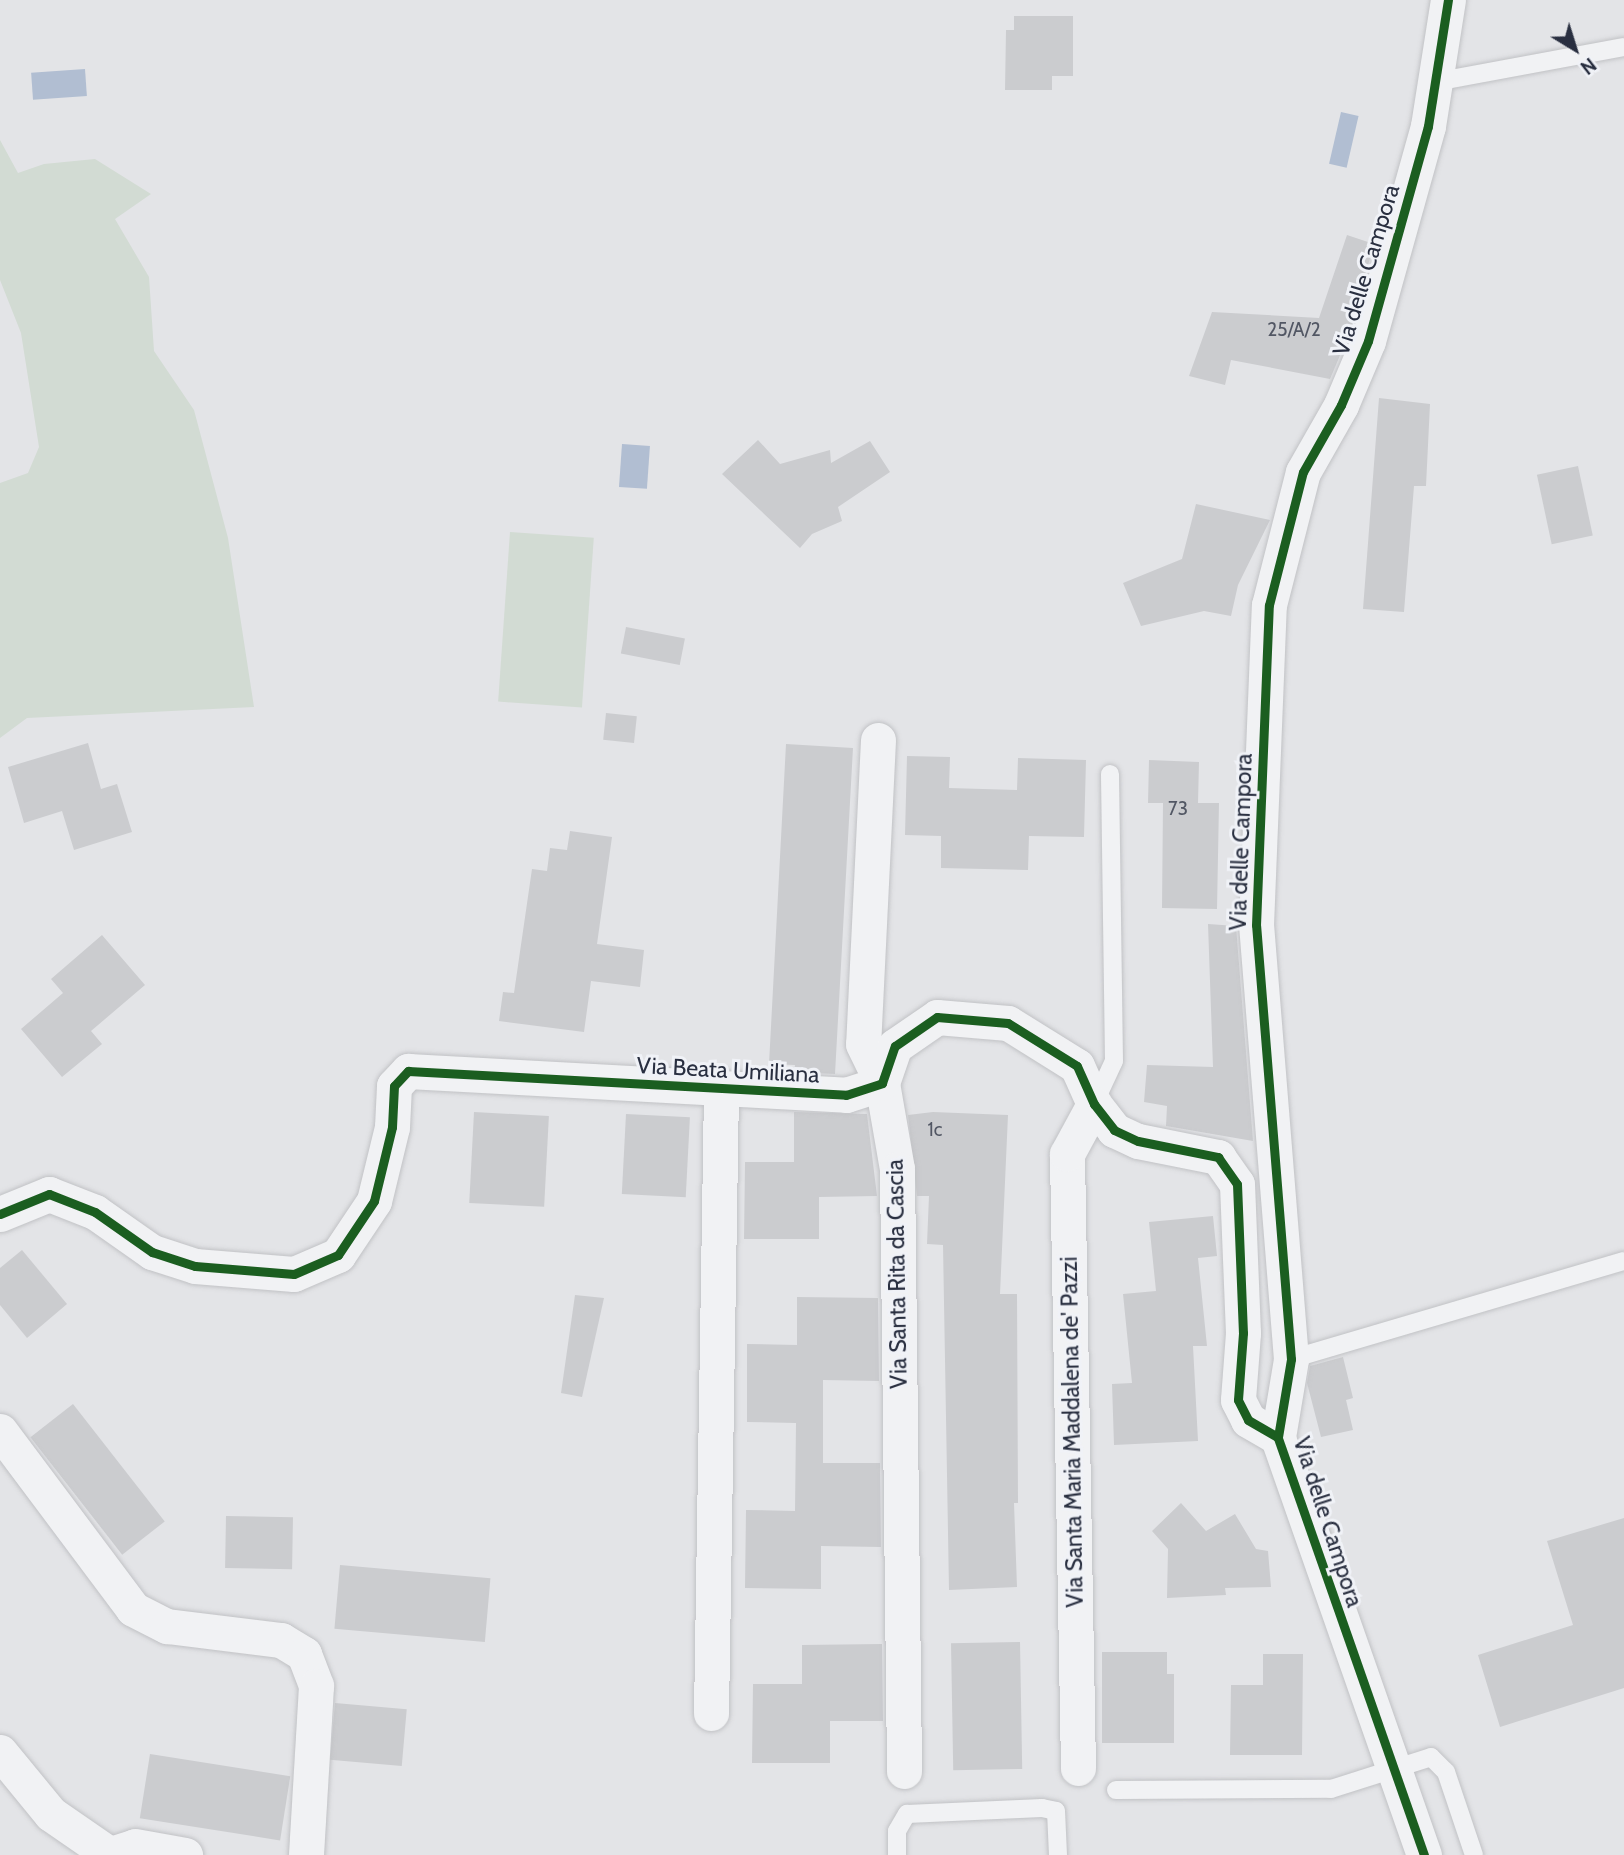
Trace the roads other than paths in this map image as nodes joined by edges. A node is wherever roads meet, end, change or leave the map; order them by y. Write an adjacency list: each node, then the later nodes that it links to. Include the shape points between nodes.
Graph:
1 (1448, 0): 3 (street, Via delle Campora)
2 (1624, 47): 3 (lane)
3 (1435, 82): 11 (street, Via delle Campora, via 1428,126 1368,341 1341,405 1303,472 1269,605 1256,925)
4 (878, 740): 6 (street, Via Santa Rita da Cascia, via 863,1044)
5 (1110, 774): 8 (lane, via 1114,1060)
6 (882, 1083): 7 (street, Via Beata Umiliana, via 846,1095); 8 (street, via 895,1046 937,1017 975,1018 1008,1023 1077,1066); 18 (street, Via Santa Rita da Cascia, via 897,1169)
7 (721, 1090): 9 (street, Via Beata Umiliana, via 408,1070 394,1086 393,1127 374,1201 338,1255 294,1274 195,1266 152,1252 95,1212 49,1194); 14 (street, Via Beata Umiliana)
8 (1094, 1104): 13 (street, via 1114,1130 1138,1141 1218,1157 1237,1184 1243,1333 1238,1400 1248,1420); 16 (street, Via Santa Maria Maddalena de' Pazzi, via 1067,1154)
9 (0, 1214)
10 (1624, 1261): 11 (lane)
11 (1291, 1359): 13 (street, Via delle Campora)
12 (0, 1431): 22 (street, via 133,1609 167,1626 281,1640 304,1654 316,1686)
13 (1278, 1437): 17 (street, Via delle Campora)
14 (711, 1713)
15 (0, 1752): 20 (street, via 51,1814)
16 (1078, 1768)
17 (1392, 1770): 19 (lane, via 1331,1789); 25 (street, Via delle Campora); 26 (lane, via 1431,1757 1439,1765 1446,1773)
18 (904, 1771)
19 (1116, 1790)
20 (109, 1855): 21 (street, via 135,1846)
21 (185, 1855)
22 (306, 1855)
23 (897, 1855): 24 (lane, via 897,1831 907,1814 1042,1808 1056,1811)
24 (1058, 1855)
25 (1424, 1855)
26 (1474, 1855)

